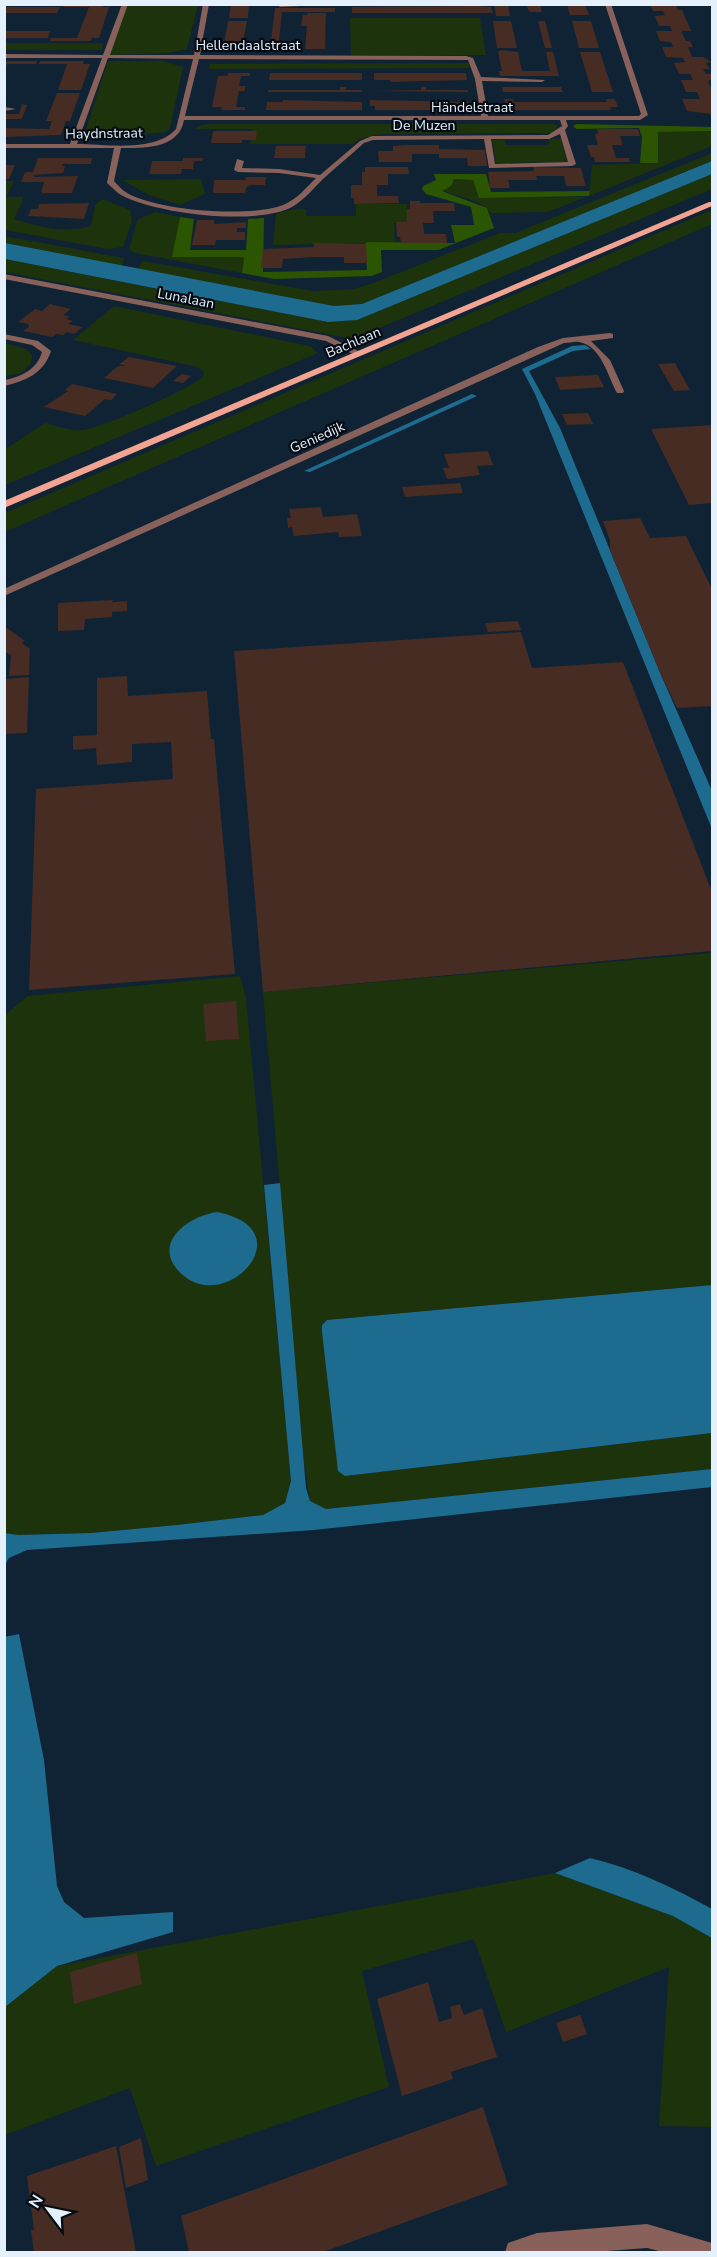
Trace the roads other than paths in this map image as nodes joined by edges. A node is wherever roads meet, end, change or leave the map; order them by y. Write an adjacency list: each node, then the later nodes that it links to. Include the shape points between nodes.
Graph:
1 (125, 4): 7 (street)
2 (206, 4): 8 (street, Haydnstraat)
3 (339, 4): 5 (street)
4 (608, 4): 15 (street, Händelstraat, via 645,115)
5 (280, 5)
6 (4, 56): 7 (street, Hellendaalstraat)
7 (107, 56): 8 (street, Hellendaalstraat); 19 (street)
8 (196, 57): 9 (street, Hellendaalstraat, via 466,58 471,59); 13 (street, Haydnstraat)
9 (478, 79): 10 (street); 14 (street, Hellendaalstraat)
10 (542, 80)
11 (4, 109): 12 (street)
12 (13, 109)
13 (181, 118): 14 (street, Händelstraat); 20 (street, Haydnstraat, via 179,129 166,141)
14 (485, 119): 15 (street, Händelstraat)
15 (563, 120): 16 (street)
16 (562, 130): 17 (street, De Muzen, via 549,136); 17 (street, via 572,164 492,166)
17 (487, 136): 22 (street, De Muzen, via 372,138)
18 (4, 146): 19 (street, Haydnstraat)
19 (73, 146): 20 (street, Haydnstraat)
20 (118, 146): 22 (street, De Muzen, via 112,185 155,206 179,211 275,210 286,207)
21 (240, 161): 22 (street, via 238,170)
22 (322, 177)
23 (712, 204): 28 (main road, Bachlaan)
24 (5, 276): 28 (street, Lunalaan, via 328,339)
25 (4, 336): 29 (street, via 35,343 47,351 45,360 34,372)
26 (610, 336): 27 (street, Geniedijk)
27 (580, 339): 30 (street, via 589,342 604,358); 32 (street, Geniedijk, via 542,349)
28 (360, 354): 31 (main road, Bachlaan)
29 (4, 384)
30 (620, 390)
31 (4, 505)
32 (4, 593)
33 (517, 2253): 34 (street, via 537,2245 647,2236)
34 (704, 2253)

